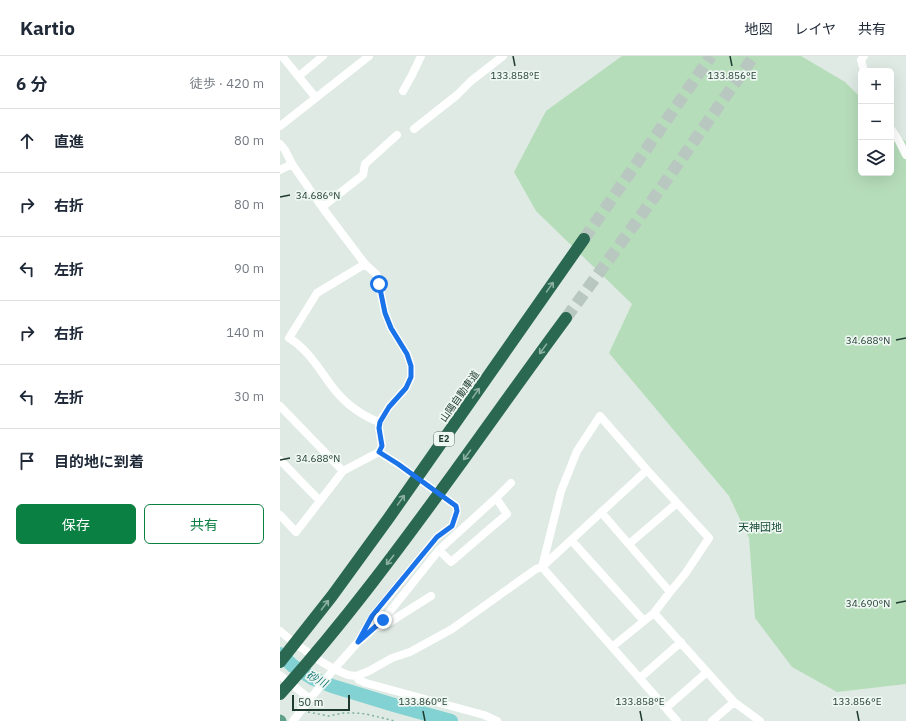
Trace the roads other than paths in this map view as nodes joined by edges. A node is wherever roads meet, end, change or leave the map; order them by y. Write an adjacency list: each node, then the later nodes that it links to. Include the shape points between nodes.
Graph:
1 (282, 56): 8 (street)
2 (323, 56): 8 (street)
3 (369, 56): 10 (street)
4 (420, 56): 9 (street)
5 (503, 56): 12 (street)
6 (864, 56): 7 (street, via 861,60)
7 (863, 68)
8 (299, 76): 10 (street)
9 (403, 91)
10 (316, 98): 11 (street)
11 (280, 126)
12 (414, 129)
13 (894, 133): 16 (street)
14 (397, 135): 19 (street, via 366,164 363,175)
15 (280, 144): 17 (street)
16 (906, 155)
17 (292, 164): 18 (street); 19 (street)
18 (280, 170)
19 (322, 207): 21 (street)
20 (584, 239): 48 (highway, 山陽自動車道 / E2, one-way to 20, via 388,519)
21 (365, 264): 24 (street, via 376,274 385,313 411,366 411,377 406,388); 24 (street, via 317,293 289,338 315,362 341,397 359,412)
22 (566, 318): 54 (highway, one-way to 54, via 409,536)
23 (280, 406): 28 (street)
24 (380, 422): 25 (street, via 382,446)
25 (379, 452): 28 (street); 45 (street, via 456,506 457,511 452,526 437,537 372,616)
26 (280, 460): 31 (street)
27 (647, 470): 32 (street); 33 (street); 38 (street, via 600,416 577,451 561,491)
28 (343, 471): 31 (street)
29 (511, 483): 30 (street)
30 (496, 498): 37 (street); 37 (street, via 507,514 451,562)
31 (320, 501): 34 (street, via 296,532)
32 (677, 503): 36 (street); 39 (street, via 709,538)
33 (601, 512): 35 (street); 36 (street)
34 (280, 516)
35 (571, 540): 38 (street); 42 (street)
36 (629, 544): 39 (street)
37 (439, 550): 43 (street, via 393,609)
38 (542, 567): 47 (street); 52 (street, via 452,629 410,652)
39 (670, 592): 41 (street)
40 (432, 596): 43 (street)
41 (654, 613): 42 (street); 46 (street)
42 (644, 621): 47 (street)
43 (373, 630): 45 (street)
44 (280, 631): 49 (street)
45 (358, 642): 49 (street)
46 (680, 642): 50 (street); 53 (street)
47 (612, 647): 53 (street)
48 (280, 662)
49 (334, 669): 52 (street); 55 (street)
50 (707, 672): 56 (street); 57 (street)
51 (280, 675): 55 (street)
52 (356, 676): 59 (street, via 366,683 484,715)
53 (640, 678): 57 (street)
54 (280, 694)
55 (312, 697): 58 (street)
56 (734, 702): 61 (street); 62 (street)
57 (666, 708): 60 (street)
58 (292, 721)
59 (497, 721)
60 (677, 721)
61 (712, 721)
62 (760, 721)

